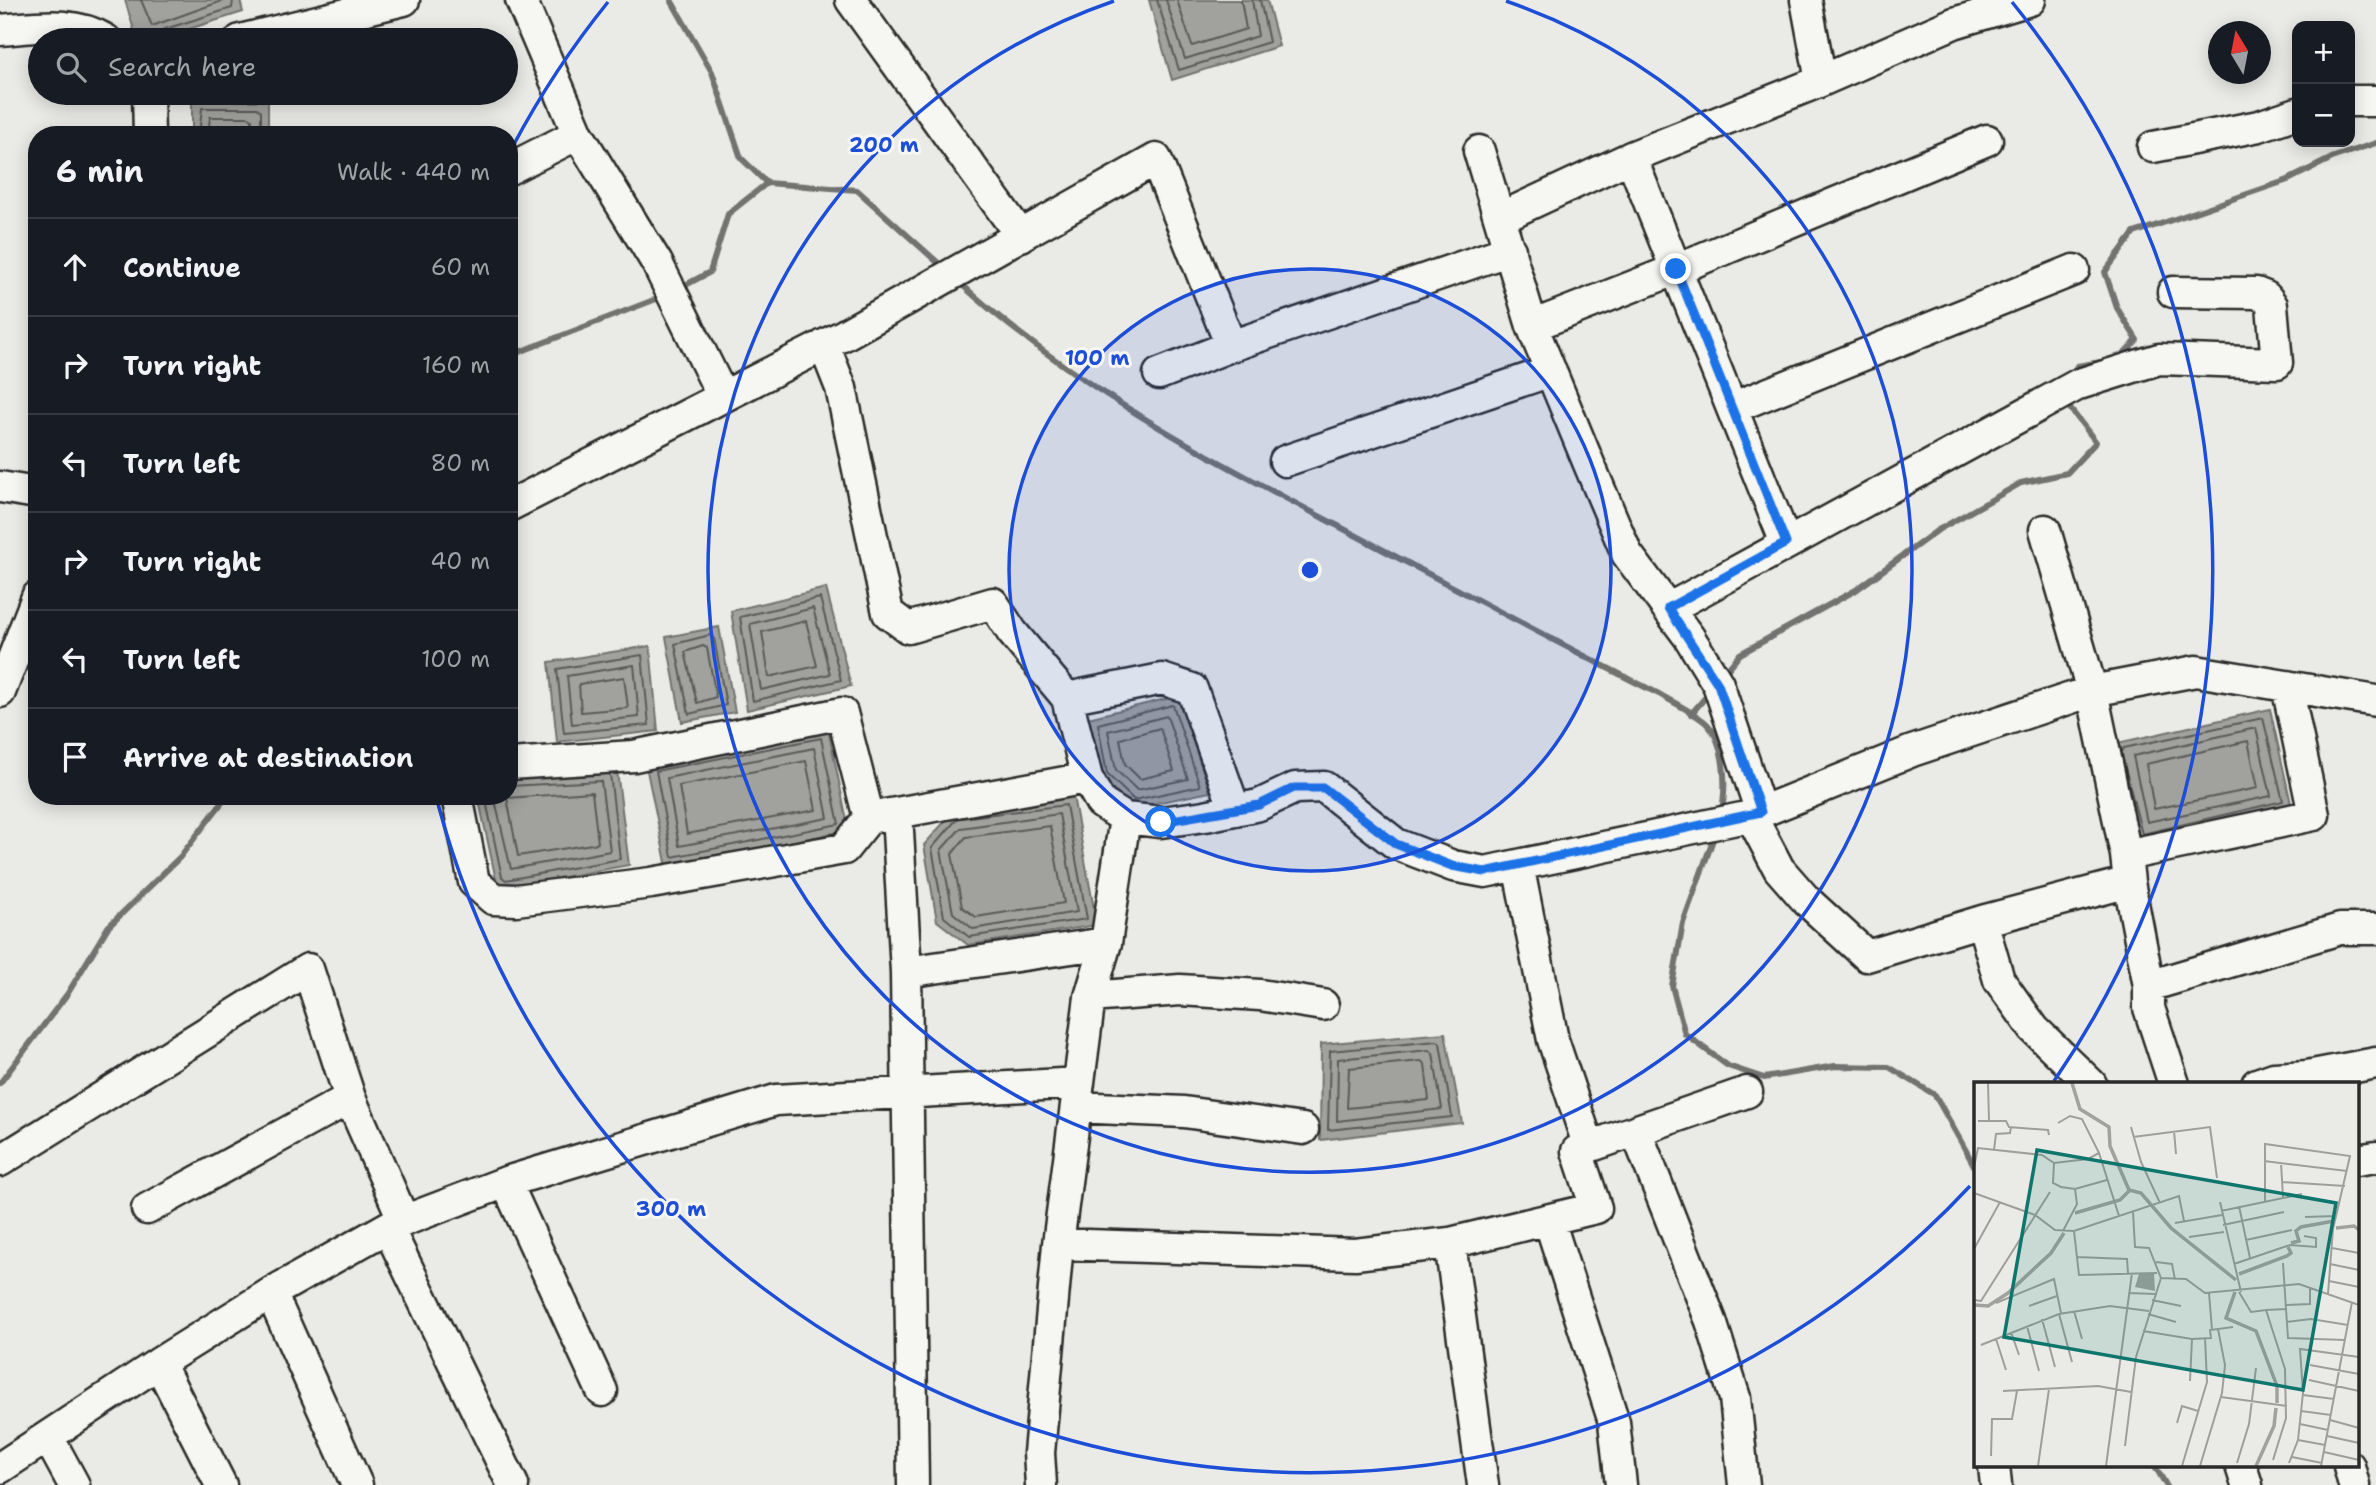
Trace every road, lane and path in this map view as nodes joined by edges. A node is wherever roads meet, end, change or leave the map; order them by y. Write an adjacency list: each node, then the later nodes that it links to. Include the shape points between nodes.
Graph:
1 (404, 0): 8 (street)
2 (521, 0): 16 (street)
3 (851, 0): 23 (street)
4 (1806, 0): 10 (street)
5 (2030, 0): 6 (street)
6 (1951, 11): 10 (street)
7 (75, 28): 9 (street)
8 (289, 28)
9 (0, 30)
10 (1821, 82): 20 (street)
11 (2355, 101): 12 (street)
12 (2376, 101)
13 (148, 105): 15 (street)
14 (2292, 115): 18 (street, via 2259,126)
15 (149, 126)
16 (578, 134): 21 (street); 33 (street, via 657,263)
17 (1987, 139): 25 (street)
18 (2153, 147)
19 (1479, 151): 22 (street)
20 (1631, 157): 22 (street); 25 (street)
21 (518, 164)
22 (1500, 218): 24 (street)
23 (1021, 236): 29 (street); 30 (street, via 1156,159)
24 (1510, 250): 28 (street); 30 (street)
25 (1676, 269): 28 (street); 34 (street)
26 (2074, 270): 34 (street)
27 (2173, 292): 40 (street, via 2266,297 2272,305 2277,363 2159,359 2112,371 2035,405)
28 (1532, 326): 31 (street)
29 (824, 345): 33 (street); 46 (street, via 841,388 888,613 908,628 993,603)
30 (1231, 346): 32 (street)
31 (1550, 371): 35 (street); 41 (street, via 1627,554)
32 (1159, 374)
33 (723, 397): 38 (street)
34 (1732, 408): 40 (street)
35 (1285, 461)
36 (0, 487): 37 (street)
37 (28, 492)
38 (518, 501)
39 (2045, 530): 44 (street)
40 (1786, 543): 41 (street)
41 (1668, 608): 52 (street, via 1718,684)
42 (28, 620): 45 (street)
43 (2287, 686): 44 (street, via 2196,671); 47 (street); 56 (street, via 2314,815)
44 (2092, 691): 52 (street, via 1912,751); 56 (street)
45 (0, 692)
46 (1067, 698): 49 (street); 51 (street, via 1162,679 1192,689)
47 (2376, 701)
48 (518, 764): 53 (street, via 634,756 842,712)
49 (1087, 778): 53 (street); 54 (street, via 1101,803)
50 (459, 805): 53 (street, via 474,882 493,899 516,900 651,883 844,849)
51 (1235, 810): 54 (street, via 1161,822); 55 (street, via 1259,805 1294,788 1324,788 1396,844 1452,866 1485,872)
52 (1756, 814): 55 (street); 57 (street, via 1779,869 1867,956)
53 (883, 815): 60 (street)
54 (1125, 818): 59 (street)
55 (1518, 865): 74 (street, via 1553,1040)
56 (2127, 869): 57 (street); 61 (street)
57 (1982, 921): 65 (street, via 1999,980 2034,1029)
58 (2376, 929): 61 (street, via 2340,929)
59 (1106, 943): 60 (street); 62 (street)
60 (906, 972): 68 (street)
61 (2149, 986): 66 (street, via 2149,1008)
62 (1090, 997): 63 (street, via 1180,990); 70 (street)
63 (1323, 1005)
64 (2376, 1063): 67 (street)
65 (2089, 1082)
66 (2173, 1082)
67 (2262, 1082)
68 (907, 1091): 70 (street); 78 (street, via 776,1100); 95 (street)
69 (1747, 1093): 73 (street)
70 (1077, 1095): 72 (street); 83 (street)
71 (350, 1098): 77 (street, via 308,969); 79 (street); 81 (street)
72 (1303, 1129)
73 (1636, 1131): 74 (street); 99 (street, via 1711,1321 1735,1398)
74 (1589, 1147): 80 (street, via 1577,1151 1596,1208)
75 (2376, 1157): 76 (street)
76 (2358, 1160)
77 (0, 1161)
78 (506, 1182): 81 (street); 86 (street)
79 (147, 1209)
80 (1549, 1220): 82 (street); 98 (street, via 1614,1422)
81 (396, 1224): 84 (street); 94 (street)
82 (1450, 1243): 83 (street, via 1355,1254); 97 (street)
83 (1058, 1244): 96 (street, via 1039,1453)
84 (271, 1293): 85 (street); 93 (street)
85 (159, 1363): 87 (street); 92 (street)
86 (602, 1391)
87 (48, 1437): 88 (street); 91 (street)
88 (0, 1468)
89 (2242, 1468): 100 (street)
90 (2350, 1468): 101 (street)
91 (74, 1485)
92 (221, 1485)
93 (357, 1485)
94 (513, 1485)
95 (913, 1485)
96 (1041, 1485)
97 (1483, 1485)
98 (1620, 1485)
99 (1744, 1485)
100 (2247, 1485)
101 (2354, 1485)

